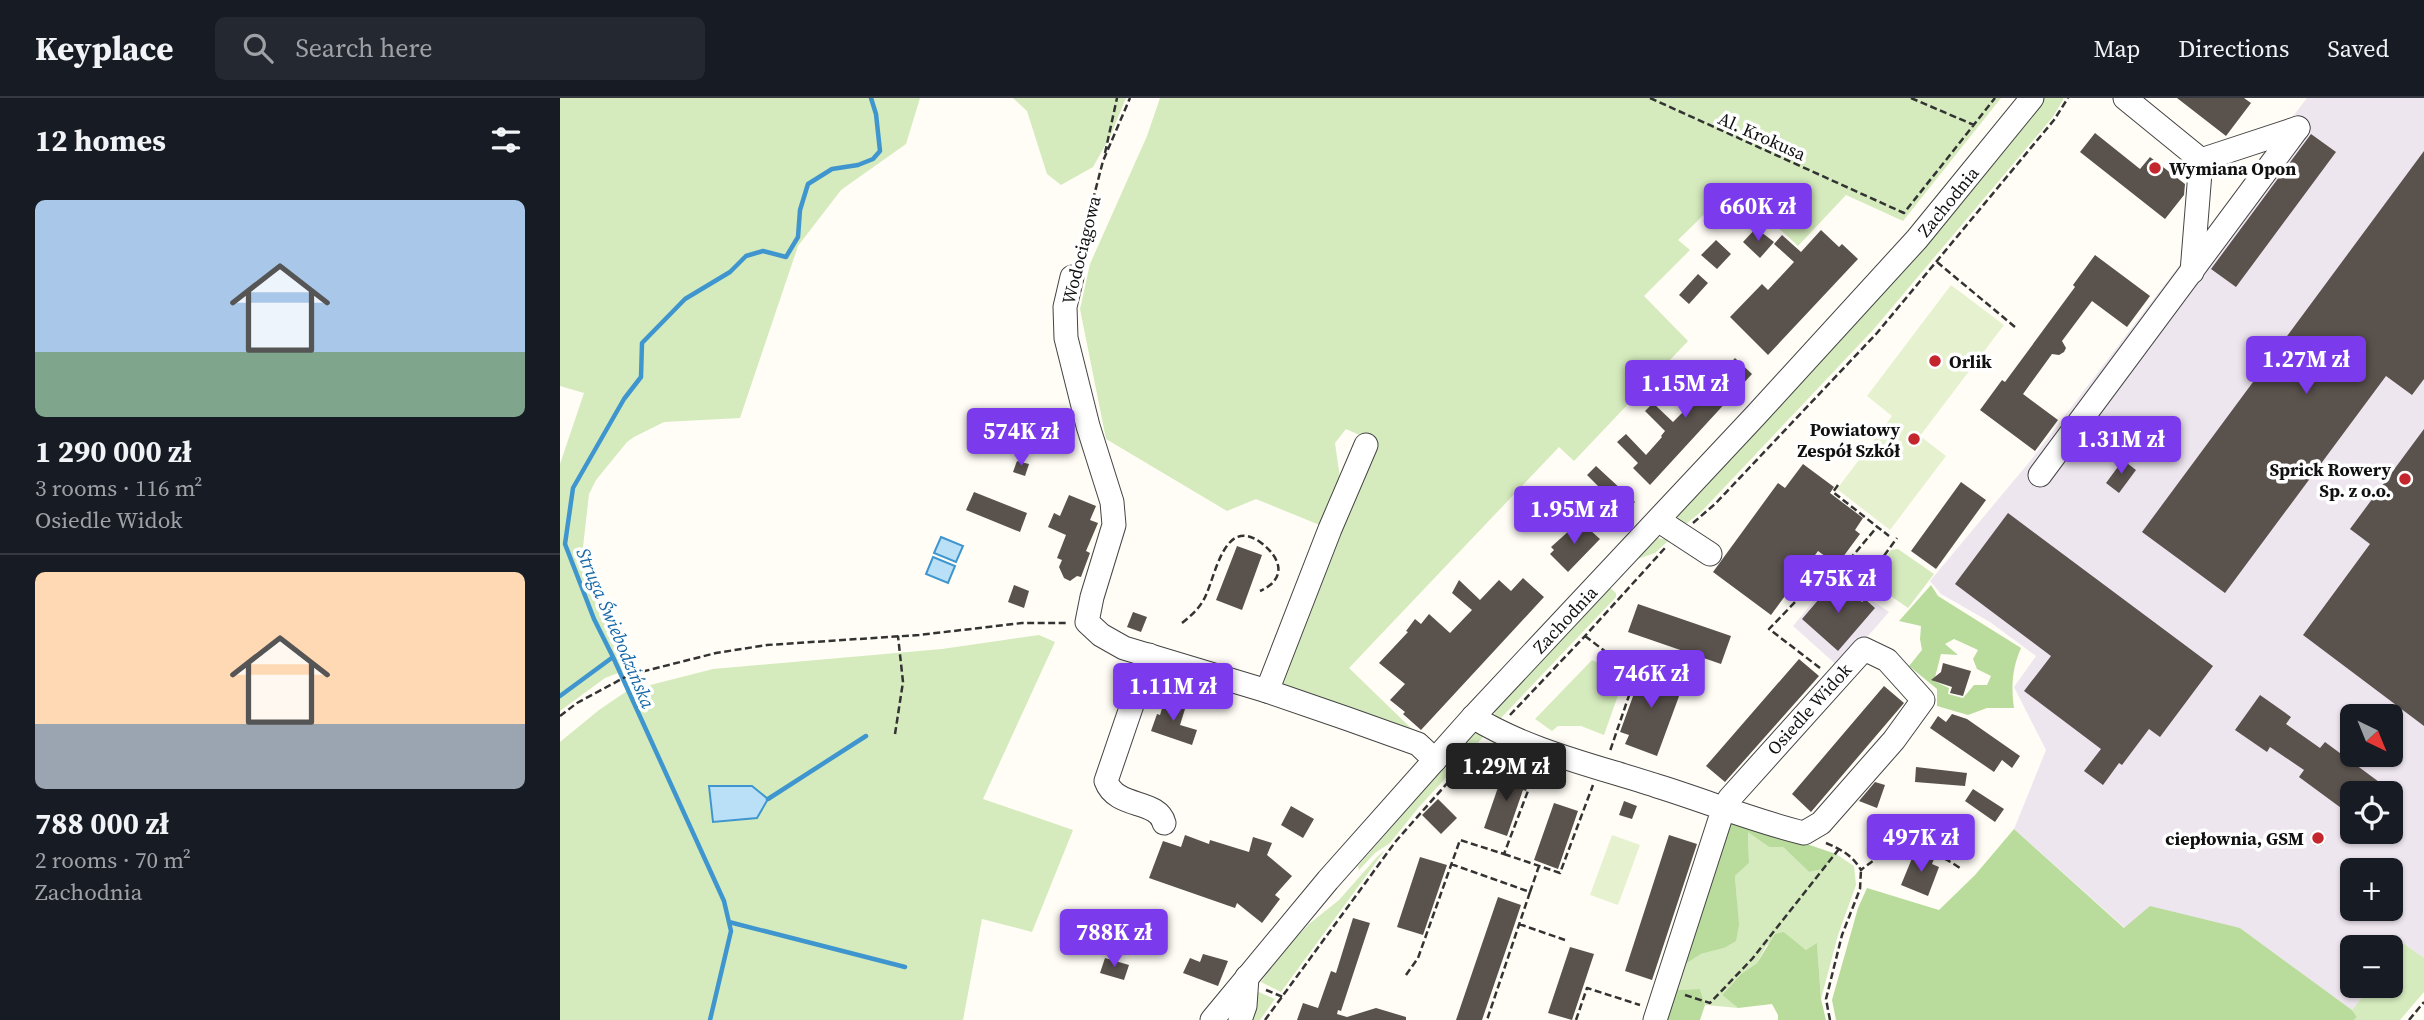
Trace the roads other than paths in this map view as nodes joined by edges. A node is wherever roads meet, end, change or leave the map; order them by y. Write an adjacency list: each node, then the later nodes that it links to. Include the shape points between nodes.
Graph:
1 (2032, 98): 8 (street, Zachodnia, via 1917,239)
2 (2124, 98): 3 (street)
3 (2201, 160): 4 (street); 4 (street, via 2298,128)
4 (2192, 272): 7 (street)
5 (1072, 277): 10 (street, Wodociągowa, via 1065,307 1066,338 1112,502 1114,526 1087,622 1124,648)
6 (1366, 445): 11 (street)
7 (2040, 475)
8 (1658, 520): 9 (street); 12 (street, Zachodnia)
9 (1710, 554)
10 (1149, 656): 11 (street); 15 (street, via 1106,781 1115,794 1159,813)
11 (1267, 691): 13 (street, via 1418,744)
12 (1473, 717): 13 (street, Zachodnia); 14 (street, via 1544,748)
13 (1435, 760): 16 (street, Zachodnia, via 1328,880)
14 (1724, 807): 14 (street, Osiedle Widok, via 1804,833 1821,823 1923,700 1887,660 1864,649); 17 (street, Osiedle Widok, via 1665,989)
15 (1164, 823)
16 (1253, 982): 18 (street, Zachodnia); 19 (street)
17 (1651, 1013)
18 (1212, 1020)
19 (1240, 1020)

